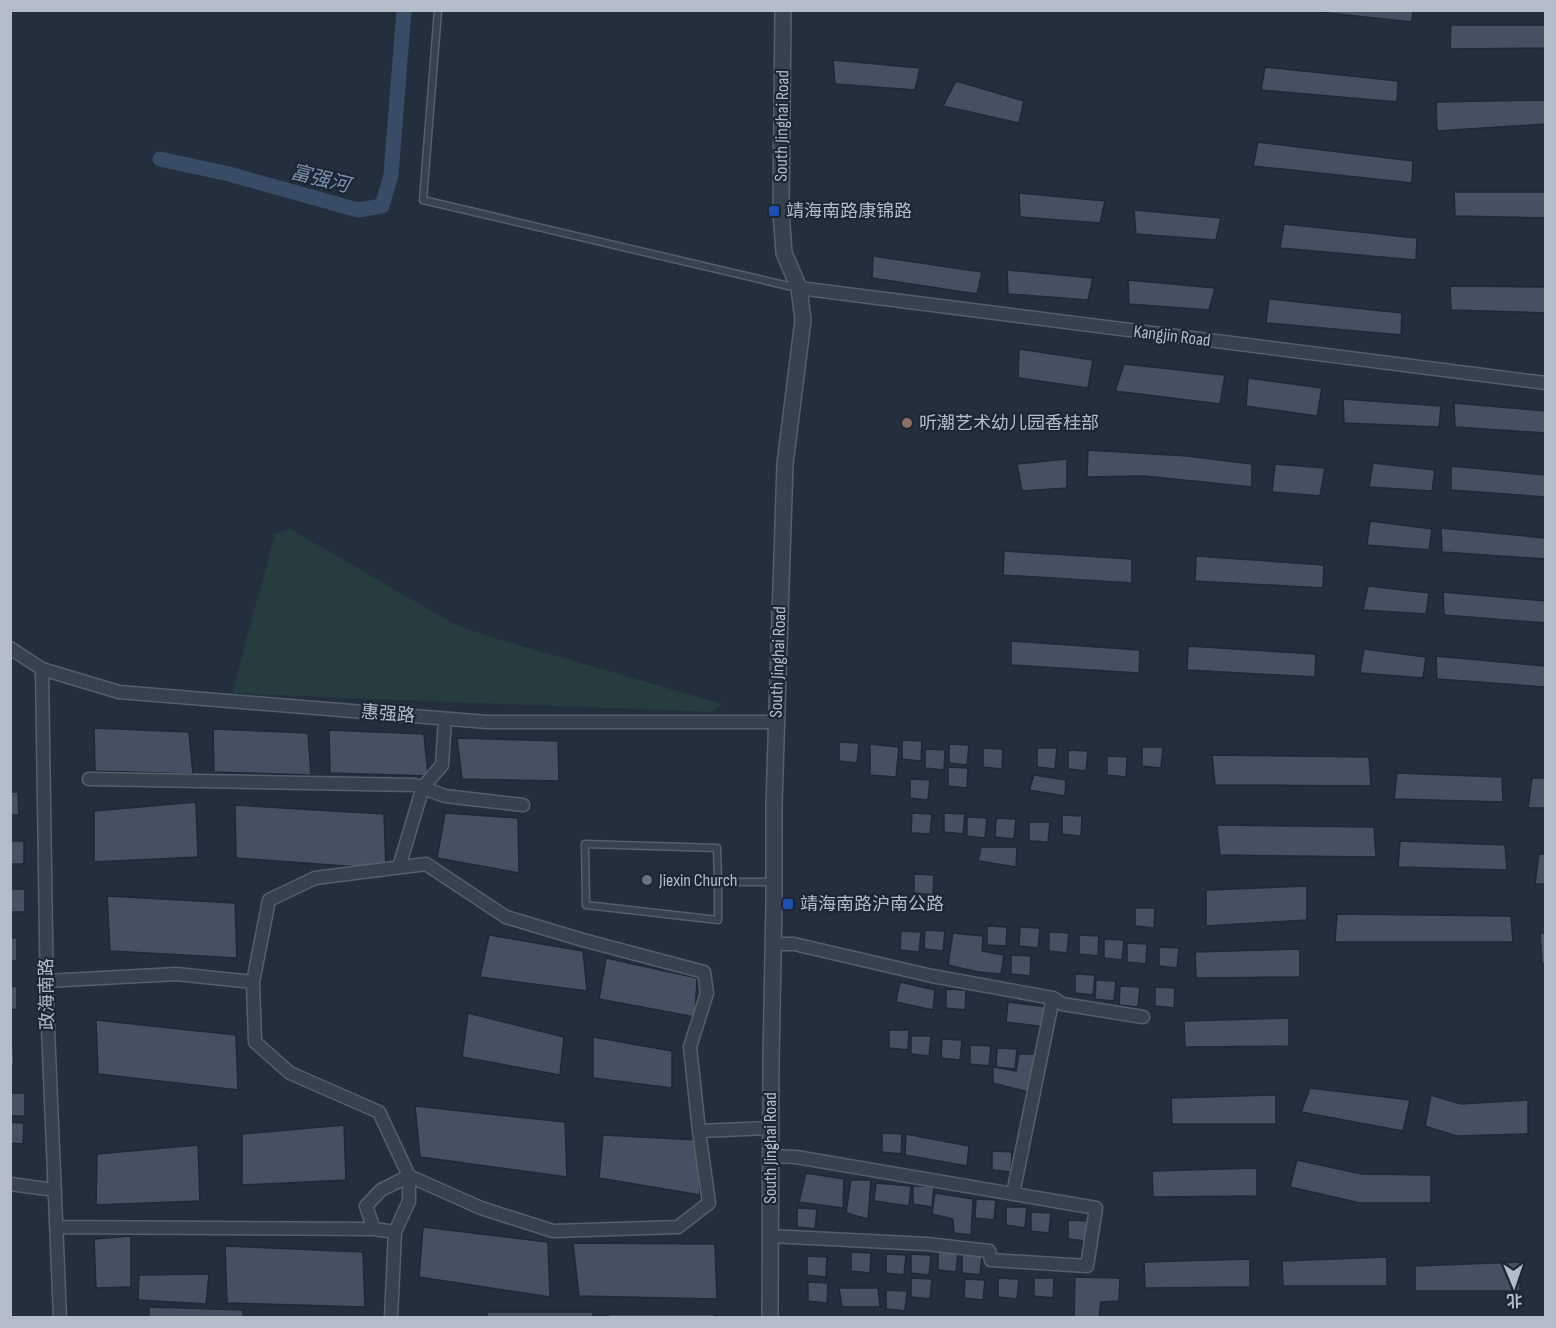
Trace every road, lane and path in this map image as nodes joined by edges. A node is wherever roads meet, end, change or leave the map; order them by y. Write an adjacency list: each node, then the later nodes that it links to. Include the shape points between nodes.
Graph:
1 (438, 10): 3 (lane, via 423,200)
2 (783, 10): 3 (street, South Jinghai Road, via 781,211 784,253)
3 (799, 288): 4 (street, Kangjin Road); 8 (street, South Jinghai Road, via 803,320 785,464)
4 (1545, 383)
5 (10, 648): 6 (street, 惠强路)
6 (42, 669): 7 (street, 惠强路, via 119,692); 16 (street, 政海南路)
7 (445, 719): 8 (street, 惠强路); 10 (street, via 442,765)
8 (776, 722): 14 (street, South Jinghai Road)
9 (89, 779): 10 (street, via 403,784)
10 (423, 788): 11 (street, via 445,796); 12 (street)
11 (523, 805)
12 (399, 867): 17 (street, via 315,878 269,900); 21 (street, via 426,864 506,917 704,972 707,993 690,1047)
13 (718, 882): 13 (lane, via 717,848 585,844 586,905 718,920); 14 (lane)
14 (774, 882): 15 (street, South Jinghai Road)
15 (774, 944): 18 (street); 20 (street, South Jinghai Road)
16 (46, 981): 17 (street, via 176,974); 25 (street, 政海南路)
17 (253, 982): 23 (street, via 255,1042 290,1073 379,1112)
18 (1053, 998): 19 (street, via 1062,1004); 26 (street)
19 (1143, 1017)
20 (771, 1128): 21 (street); 22 (street, South Jinghai Road)
21 (699, 1131): 23 (street, via 709,1203 678,1227 553,1231 481,1208)
22 (770, 1156): 26 (street); 30 (street, South Jinghai Road)
23 (409, 1176): 28 (street, via 381,1190 366,1206); 29 (street, via 409,1201)
24 (10, 1184): 25 (street)
25 (54, 1190): 27 (street, 政海南路)
26 (1013, 1194): 30 (street, via 1096,1208 1087,1266 991,1260 989,1251 927,1244)
27 (56, 1227): 28 (street); 31 (street, 政海南路)
28 (374, 1229): 29 (street)
29 (395, 1232): 32 (street)
30 (770, 1236): 33 (street, South Jinghai Road)
31 (60, 1317)
32 (392, 1317)
33 (770, 1317)

